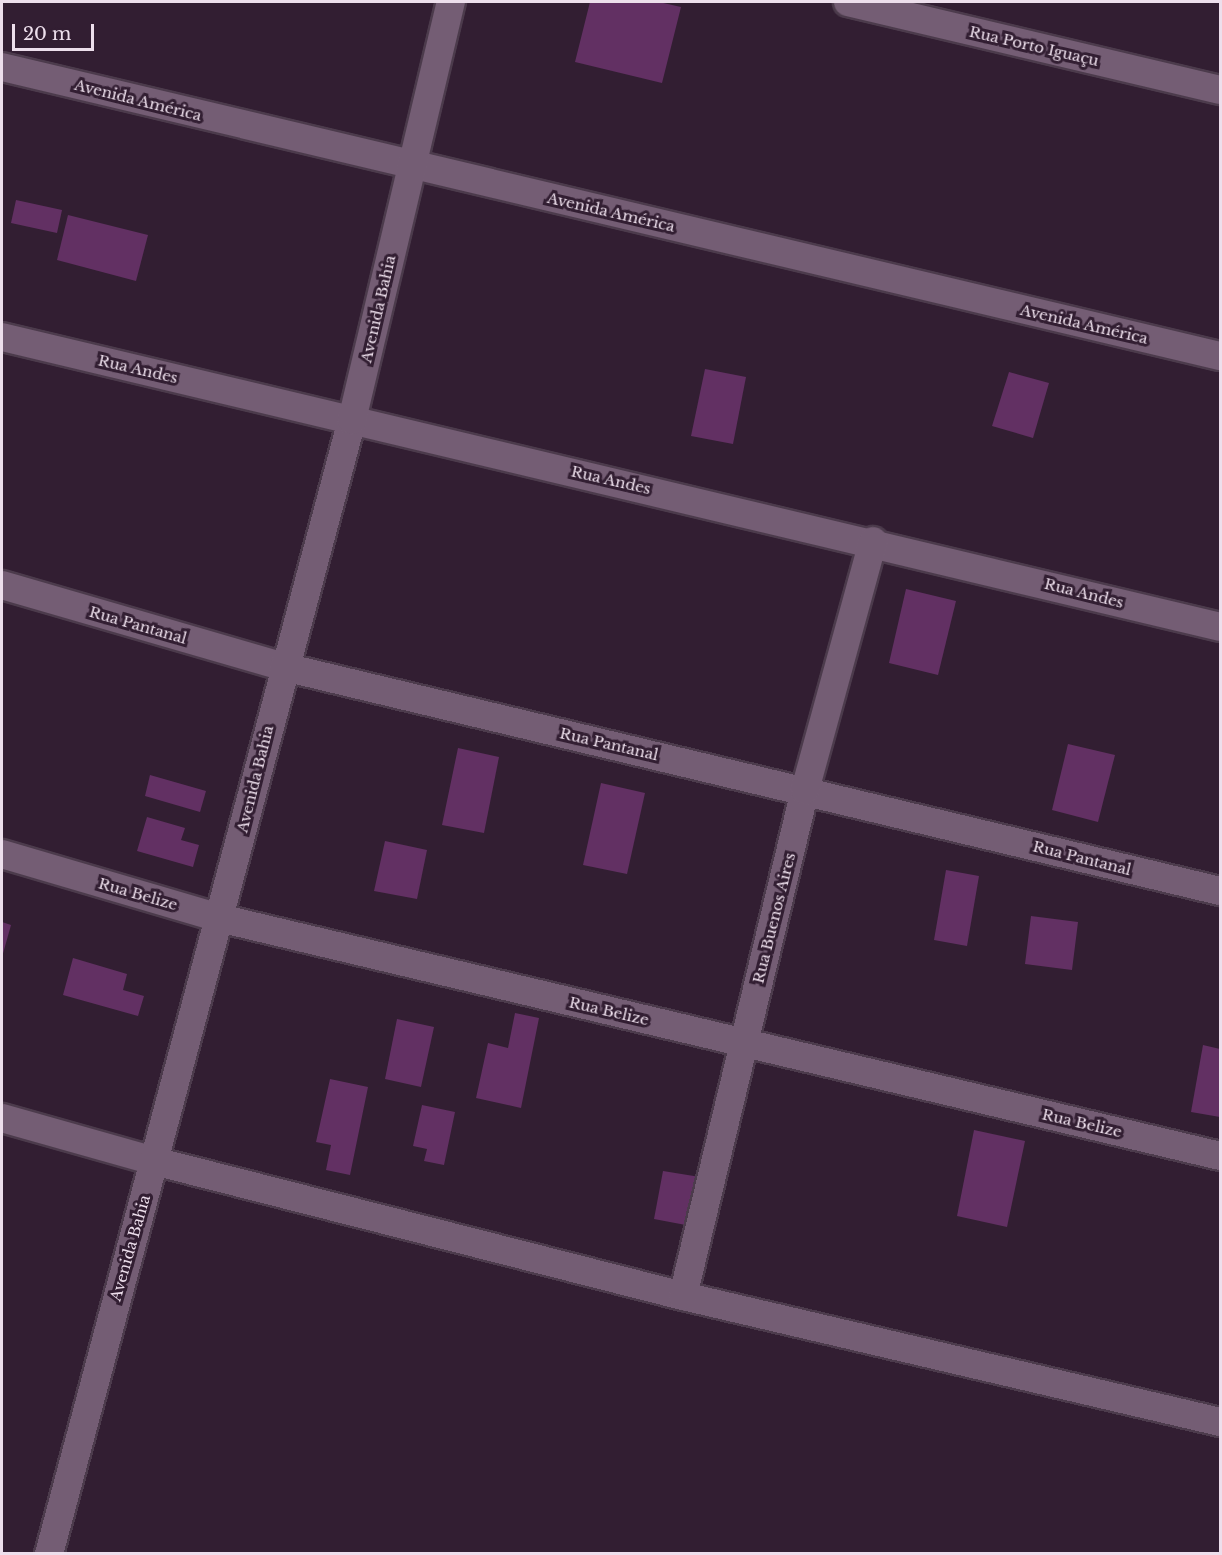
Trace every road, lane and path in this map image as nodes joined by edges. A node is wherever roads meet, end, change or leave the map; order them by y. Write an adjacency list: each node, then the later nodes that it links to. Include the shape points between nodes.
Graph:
1 (451, 2): 5 (street, Avenida Bahia)
2 (848, 2): 4 (street, Rua Porto Iguaçu)
3 (2, 67): 5 (street, Avenida América)
4 (1221, 90)
5 (412, 166): 7 (street, Avenida América); 8 (street, Avenida Bahia)
6 (2, 337): 8 (street, Rua Andes)
7 (1221, 356)
8 (352, 420): 9 (street, Rua Andes); 12 (street, Avenida Bahia)
9 (873, 541): 11 (street, Rua Andes); 13 (street, Rua Buenos Aires)
10 (2, 585): 12 (street, Rua Pantanal)
11 (1221, 627)
12 (284, 667): 13 (street, Rua Pantanal); 16 (street, Avenida Bahia)
13 (805, 790): 15 (street, Rua Pantanal); 17 (street, Rua Buenos Aires)
14 (2, 854): 16 (street, Rua Belize)
15 (1221, 891)
16 (219, 918): 17 (street, Rua Belize); 20 (street, Avenida Bahia)
17 (744, 1043): 19 (street, Rua Belize); 21 (street, Rua Buenos Aires)
18 (2, 1118): 20 (street)
19 (1221, 1156)
20 (154, 1161): 21 (street); 23 (street, Avenida Bahia)
21 (684, 1296): 22 (street)
22 (1221, 1422)
23 (49, 1554)

